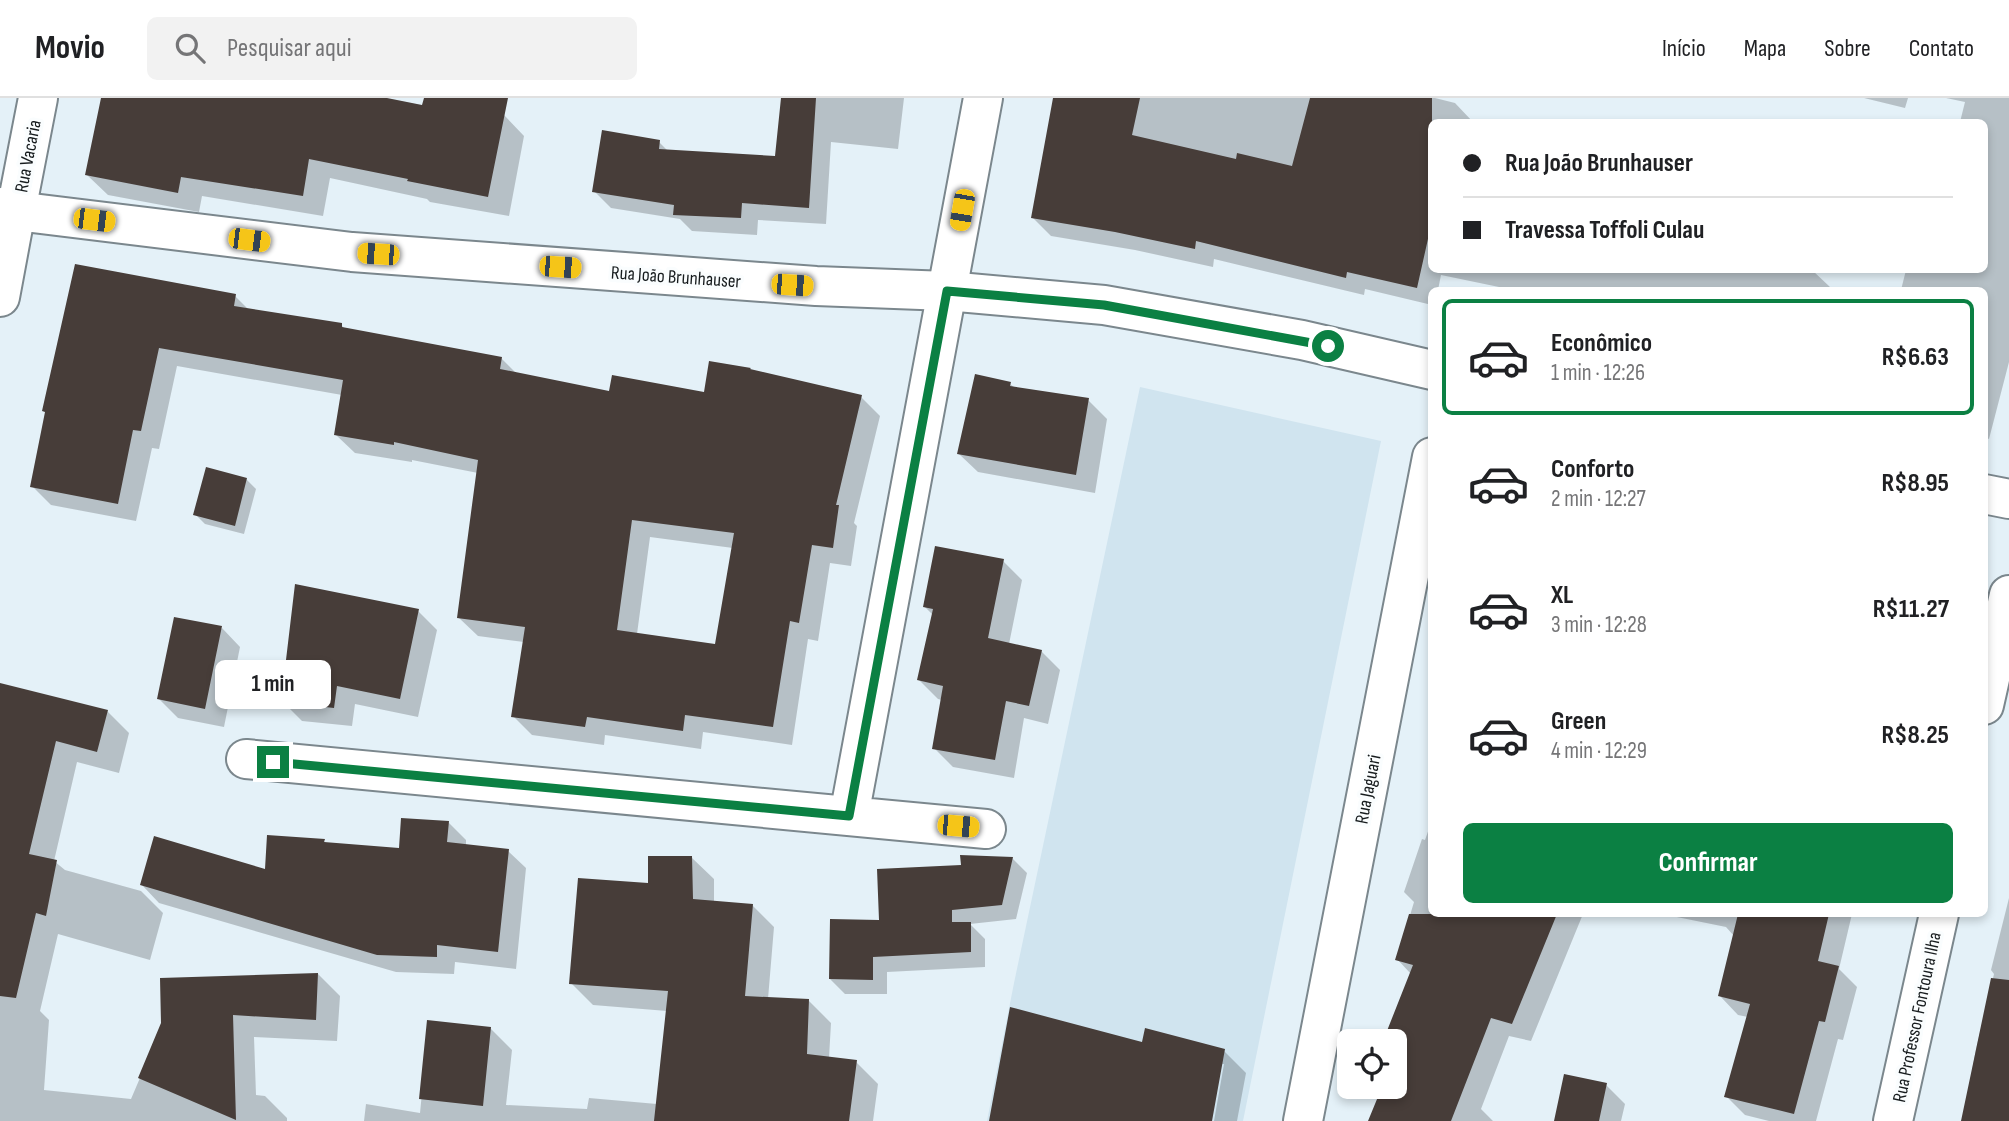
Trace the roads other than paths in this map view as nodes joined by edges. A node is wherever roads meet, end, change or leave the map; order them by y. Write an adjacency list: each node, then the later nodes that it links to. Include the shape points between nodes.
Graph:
1 (38, 98): 3 (street, Rua Vacaria)
2 (983, 98): 4 (street)
3 (8, 209): 4 (street, Rua João Brunhauser, via 352,252 816,286); 5 (street, Rua Vacaria)
4 (947, 291): 6 (street, Rua João Brunhauser, via 1104,305 1302,340); 13 (street)
5 (0, 297)
6 (1428, 369)
7 (1428, 478): 16 (street, Rua Jaguari)
8 (1988, 495): 9 (street)
9 (2009, 499)
10 (2009, 595): 11 (street)
11 (1988, 687)
12 (246, 759): 13 (street)
13 (849, 816): 14 (street)
14 (986, 828)
15 (1938, 917): 17 (street, Rua Professor Fontoura Ilha)
16 (1303, 1121)
17 (1894, 1121)

